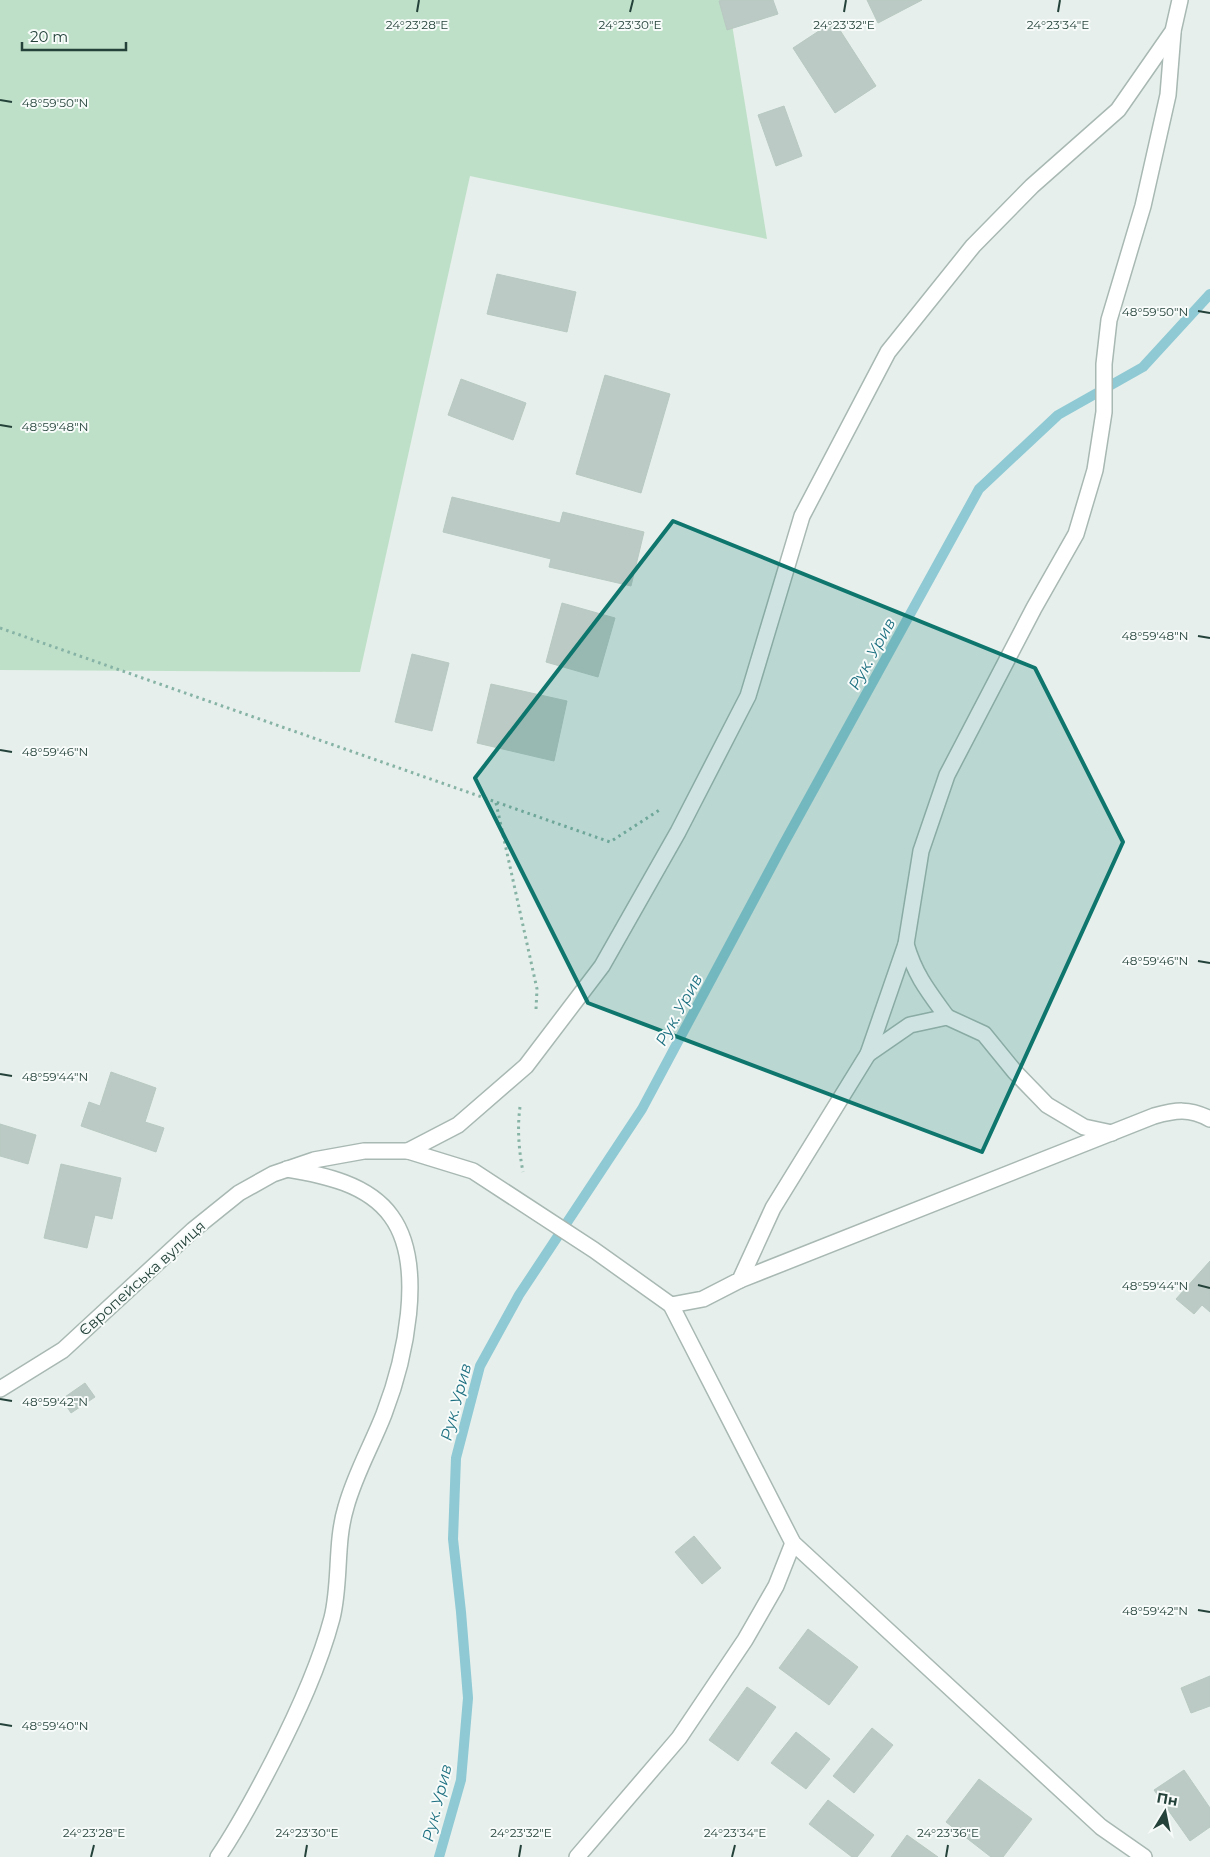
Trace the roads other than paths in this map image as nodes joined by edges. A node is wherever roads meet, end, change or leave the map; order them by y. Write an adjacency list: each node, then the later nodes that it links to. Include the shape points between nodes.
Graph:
1 (1180, 0): 2 (street)
2 (1173, 31): 3 (street, via 1168,95 1143,206 1109,320 1104,364 1104,412 1095,470 1076,534 947,775 921,851); 8 (street, via 1118,110 1032,186 973,246 888,352 802,516 748,696 678,832 602,966 526,1066 458,1125)
3 (906, 944): 4 (street, via 913,966); 5 (street)
4 (947, 1016): 5 (street, via 910,1025); 7 (street, via 984,1034 1014,1072 1047,1105 1084,1127)
5 (868, 1054): 10 (street, via 773,1208)
6 (1210, 1119): 7 (street, via 1178,1110)
7 (1112, 1133): 10 (street)
8 (408, 1151): 9 (street, Європейська вулиця, via 364,1151); 11 (street, via 473,1171)
9 (286, 1169): 12 (street, Європейська вулиця, via 239,1193 63,1350); 14 (street, via 340,1181 376,1201 391,1215 402,1234 408,1258 409,1306 405,1348 395,1384 346,1507 339,1541 332,1616 316,1666 260,1787)
10 (740, 1280): 11 (street, via 703,1299)
11 (671, 1305): 13 (street)
12 (0, 1389)
13 (793, 1543): 15 (street, via 772,1594 679,1738); 16 (street, via 1101,1827)
14 (218, 1857)
15 (577, 1857)
16 (1144, 1857)

